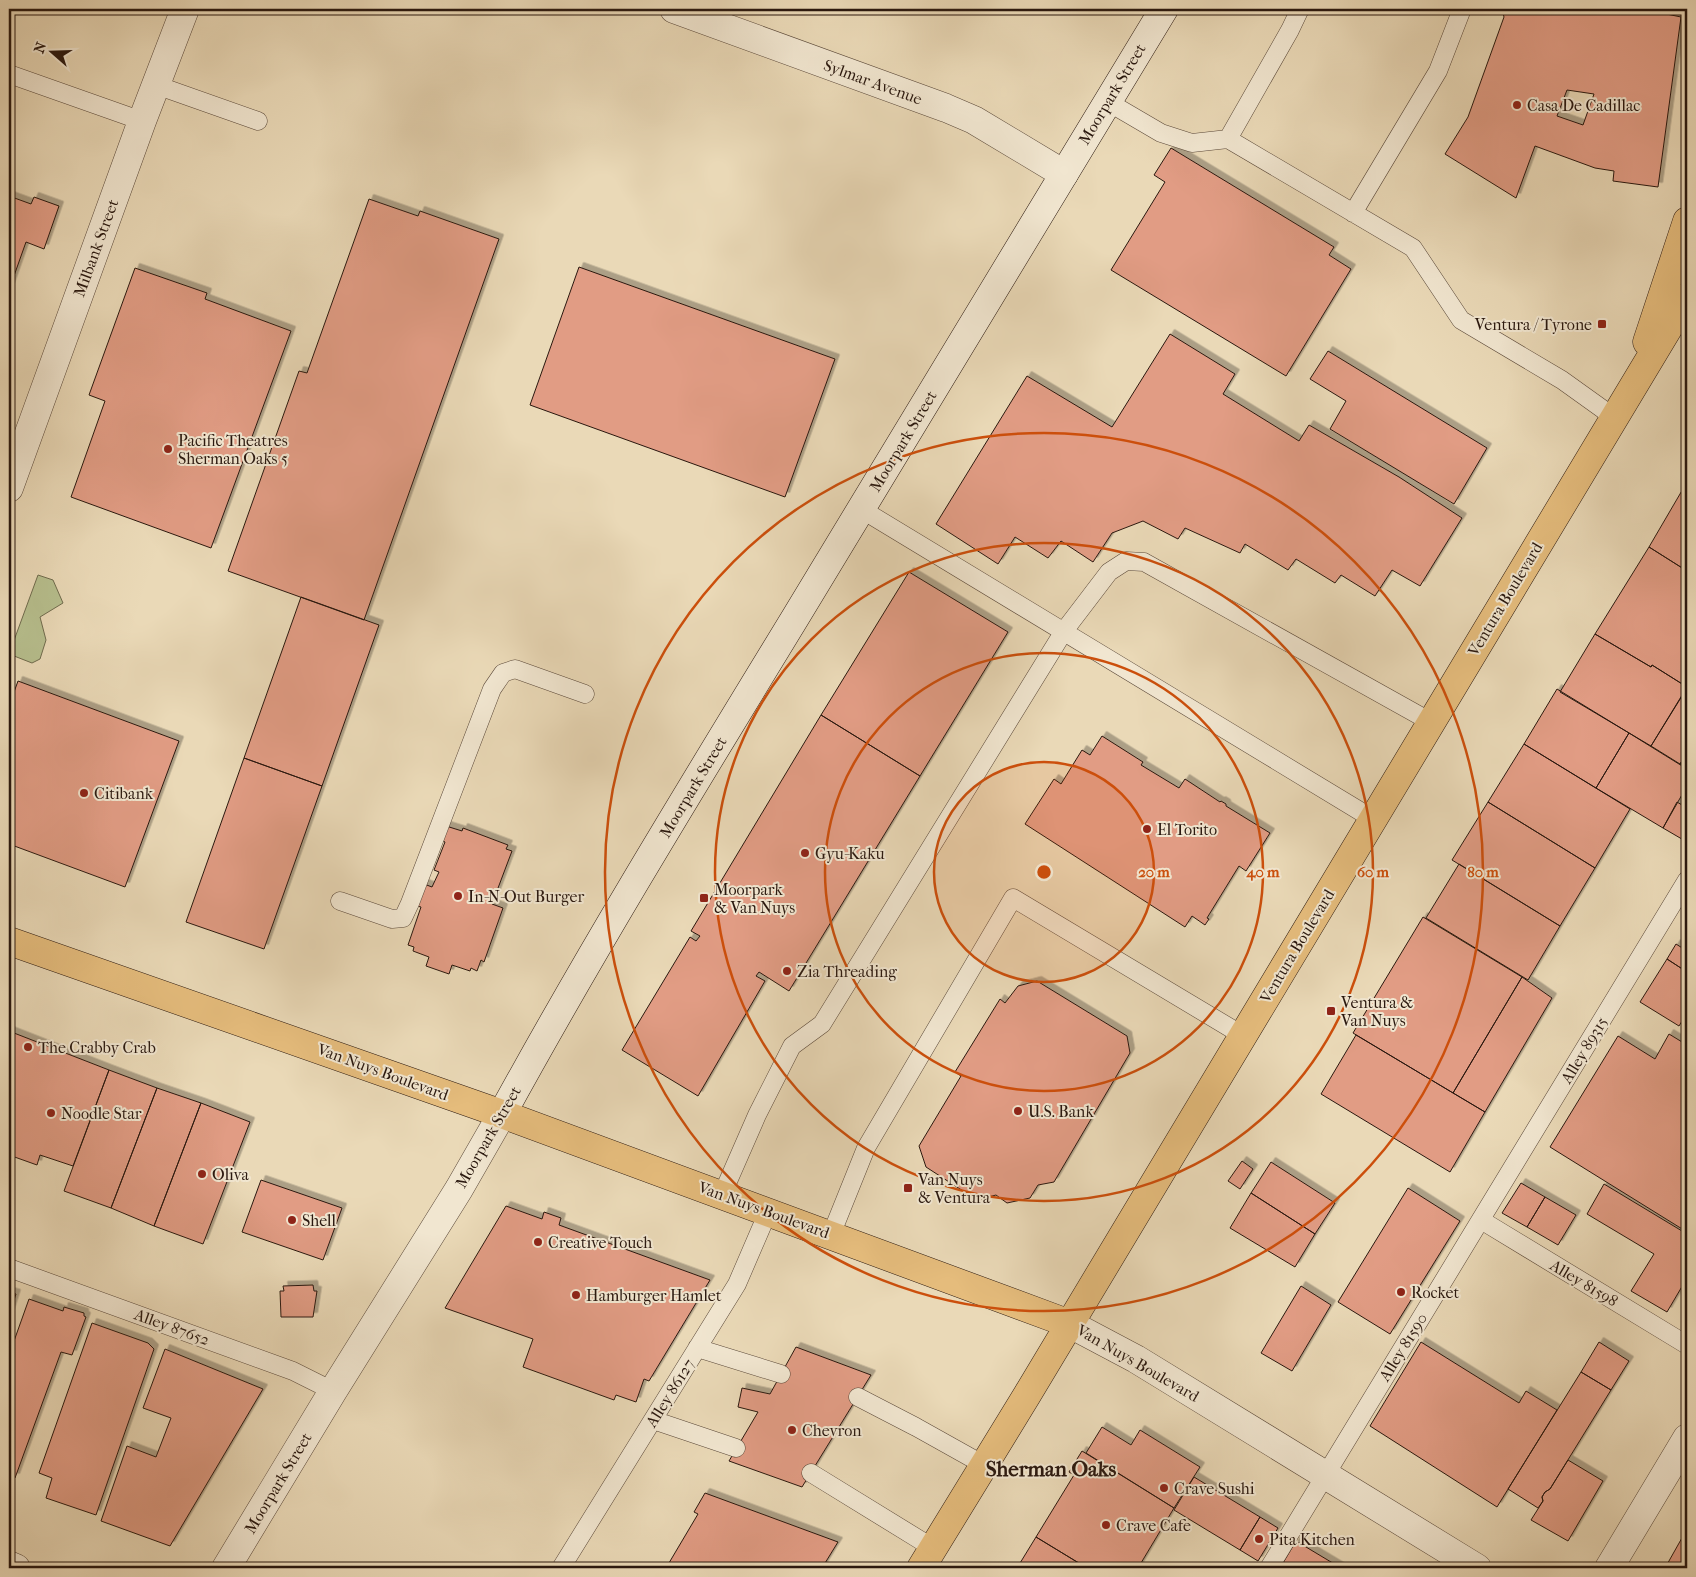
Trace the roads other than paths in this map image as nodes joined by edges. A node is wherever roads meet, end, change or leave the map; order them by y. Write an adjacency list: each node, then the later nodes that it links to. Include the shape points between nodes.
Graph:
1 (185, 9): 7 (street, Milbank Street)
2 (674, 9): 12 (street, Sylmar Avenue, via 953,111 974,120)
3 (1164, 9): 8 (street, Moorpark Street)
4 (1300, 9): 11 (lane)
5 (1462, 9): 13 (lane, via 1438,71)
6 (9, 74): 9 (lane)
7 (156, 85): 9 (street, Milbank Street); 10 (lane)
8 (1108, 102): 11 (lane, via 1161,133 1192,143); 12 (street, Moorpark Street)
9 (142, 121): 18 (street, Milbank Street)
10 (258, 121)
11 (1228, 139): 13 (lane)
12 (1064, 174): 19 (street, Moorpark Street)
13 (1352, 213): 17 (lane, via 1413,248 1461,320 1562,380)
14 (1687, 221): 16 (main road)
15 (1687, 297): 16 (main road, Ventura Boulevard)
16 (1631, 391): 17 (main road, Ventura Boulevard)
17 (1615, 418): 22 (main road, Ventura Boulevard)
18 (9, 488)
19 (861, 509): 20 (lane); 28 (street, Moorpark Street, via 632,888)
20 (1064, 631): 22 (lane, via 1109,572 1126,561 1144,562); 23 (lane); 29 (lane, via 822,1024 792,1046)
21 (585, 694): 25 (lane, via 515,669 503,673 492,689 403,918 392,919)
22 (1432, 722): 23 (main road, Ventura Boulevard)
23 (1373, 819): 27 (main road, Ventura Boulevard)
24 (1687, 880): 31 (lane, Alley 89315)
25 (340, 901)
26 (9, 941): 28 (main road, Van Nuys Boulevard)
27 (1242, 1035): 32 (lane, via 1013,898 866,1148); 34 (main road, Ventura Boulevard)
28 (502, 1114): 29 (main road, Van Nuys Boulevard); 38 (street, Moorpark Street, via 459,1189)
29 (722, 1195): 30 (main road, Van Nuys Boulevard)
30 (768, 1212): 32 (main road, Van Nuys Boulevard); 36 (lane, Alley 86127, via 737,1284)
31 (1481, 1220): 35 (lane, Alley 81598); 45 (lane, Alley 81590)
32 (831, 1235): 34 (main road, Van Nuys Boulevard)
33 (9, 1268): 38 (lane, Alley 87652, via 293,1371)
34 (1070, 1324): 43 (main road, Ventura Boulevard); 45 (street, Van Nuys Boulevard, via 1136,1359)
35 (1687, 1345)
36 (697, 1348): 37 (lane); 40 (lane, Alley 86127)
37 (781, 1374)
38 (332, 1391): 49 (street, Moorpark Street)
39 (858, 1397): 43 (lane)
40 (653, 1420): 42 (lane); 50 (lane, Alley 86127)
41 (1687, 1438): 53 (street)
42 (736, 1448)
43 (984, 1465): 46 (main road, Ventura Boulevard)
44 (811, 1473): 46 (lane)
45 (1326, 1475): 51 (lane, Alley 81590); 52 (street, Van Nuys Boulevard)
46 (927, 1558)
47 (9, 1565): 48 (street)
48 (16, 1568)
49 (226, 1568)
50 (561, 1568)
51 (1269, 1568)
52 (1477, 1568)
53 (1609, 1568)

